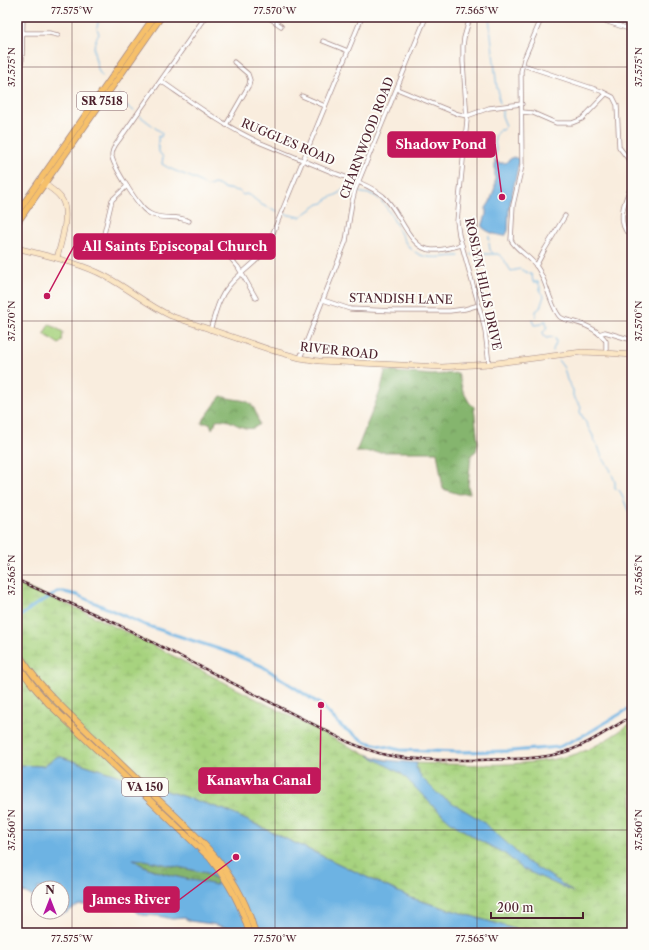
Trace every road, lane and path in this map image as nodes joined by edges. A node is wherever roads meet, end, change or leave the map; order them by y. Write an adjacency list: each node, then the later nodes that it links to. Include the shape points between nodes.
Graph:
1 (23, 17): 14 (street)
2 (154, 17): 32 (highway, SR 7518)
3 (160, 17): 32 (highway, SR 7518)
4 (205, 17): 21 (street)
5 (268, 17): 12 (street)
6 (362, 17): 17 (street)
7 (418, 17): 11 (street)
8 (470, 17): 28 (street, ROSLYN HILLS DRIVE, via 463,54)
9 (542, 17): 19 (street)
10 (593, 17): 13 (street)
11 (426, 18): 22 (street, CHARNWOOD ROAD)
12 (282, 26)
13 (632, 30)
14 (23, 33): 15 (street); 20 (street, via 22,60)
15 (58, 35)
16 (323, 41): 17 (street)
17 (348, 51): 26 (street)
18 (234, 62): 29 (street, via 248,74 250,82)
19 (523, 65): 23 (street); 25 (street)
20 (17, 74)
21 (161, 81): 29 (street, RUGGLES ROAD); 35 (street, via 112,153 113,162)
22 (397, 89): 28 (street); 33 (street, CHARNWOOD ROAD)
23 (606, 94): 27 (street, via 584,116 572,123 556,123 533,113); 31 (street, via 616,101 619,146)
24 (302, 96): 26 (street)
25 (522, 104): 27 (street); 28 (street, via 489,108)
26 (325, 106): 30 (street)
27 (522, 112): 46 (street, via 522,166 513,205 511,238 513,244)
28 (467, 116): 42 (street, ROSLYN HILLS DRIVE, via 457,210)
29 (226, 125): 30 (street, RUGGLES ROAD)
30 (303, 160): 33 (street, RUGGLES ROAD); 47 (street, via 265,251)
31 (632, 164)
32 (42, 182): 36 (highway); 39 (highway); 45 (main road, via 59,196 65,207 64,229)
33 (358, 182): 42 (street, RUGGLES ROAD, via 388,201 418,245 426,250); 49 (street, CHARNWOOD ROAD, via 346,241)
34 (632, 185): 40 (street, via 625,200 623,220 626,231)
35 (128, 186): 38 (street, via 140,205 149,213); 41 (street, via 112,200)
36 (17, 213)
37 (565, 216): 46 (street)
38 (189, 221)
39 (17, 223)
40 (632, 233)
41 (104, 234)
42 (462, 245): 50 (street, ROSLYN HILLS DRIVE)
43 (17, 248): 45 (main road, RIVER ROAD)
44 (228, 255): 47 (street)
45 (57, 258): 51 (main road, RIVER ROAD, via 105,276 164,313)
46 (536, 266): 52 (street, via 560,317 585,325)
47 (242, 274): 48 (street); 51 (street, via 224,292)
48 (256, 298)
49 (323, 300): 50 (street, STANDISH LANE, via 350,309 394,311 450,311); 56 (street, CHARNWOOD ROAD)
50 (478, 305): 57 (street, ROSLYN HILLS DRIVE, via 485,331)
51 (210, 330): 56 (main road, RIVER ROAD)
52 (599, 334): 53 (street, via 605,332); 54 (street, via 606,341)
53 (632, 340)
54 (606, 352): 55 (main road, RIVER ROAD); 57 (main road, RIVER ROAD, via 573,353)
55 (632, 355)
56 (300, 358): 57 (main road, RIVER ROAD, via 401,366)
57 (489, 364)
58 (17, 651): 61 (highway, VA 150, via 30,672 56,701 218,858 242,896)
59 (17, 664): 60 (highway, VA 150, via 48,703 210,858 233,891)
60 (249, 933)
61 (255, 933)

